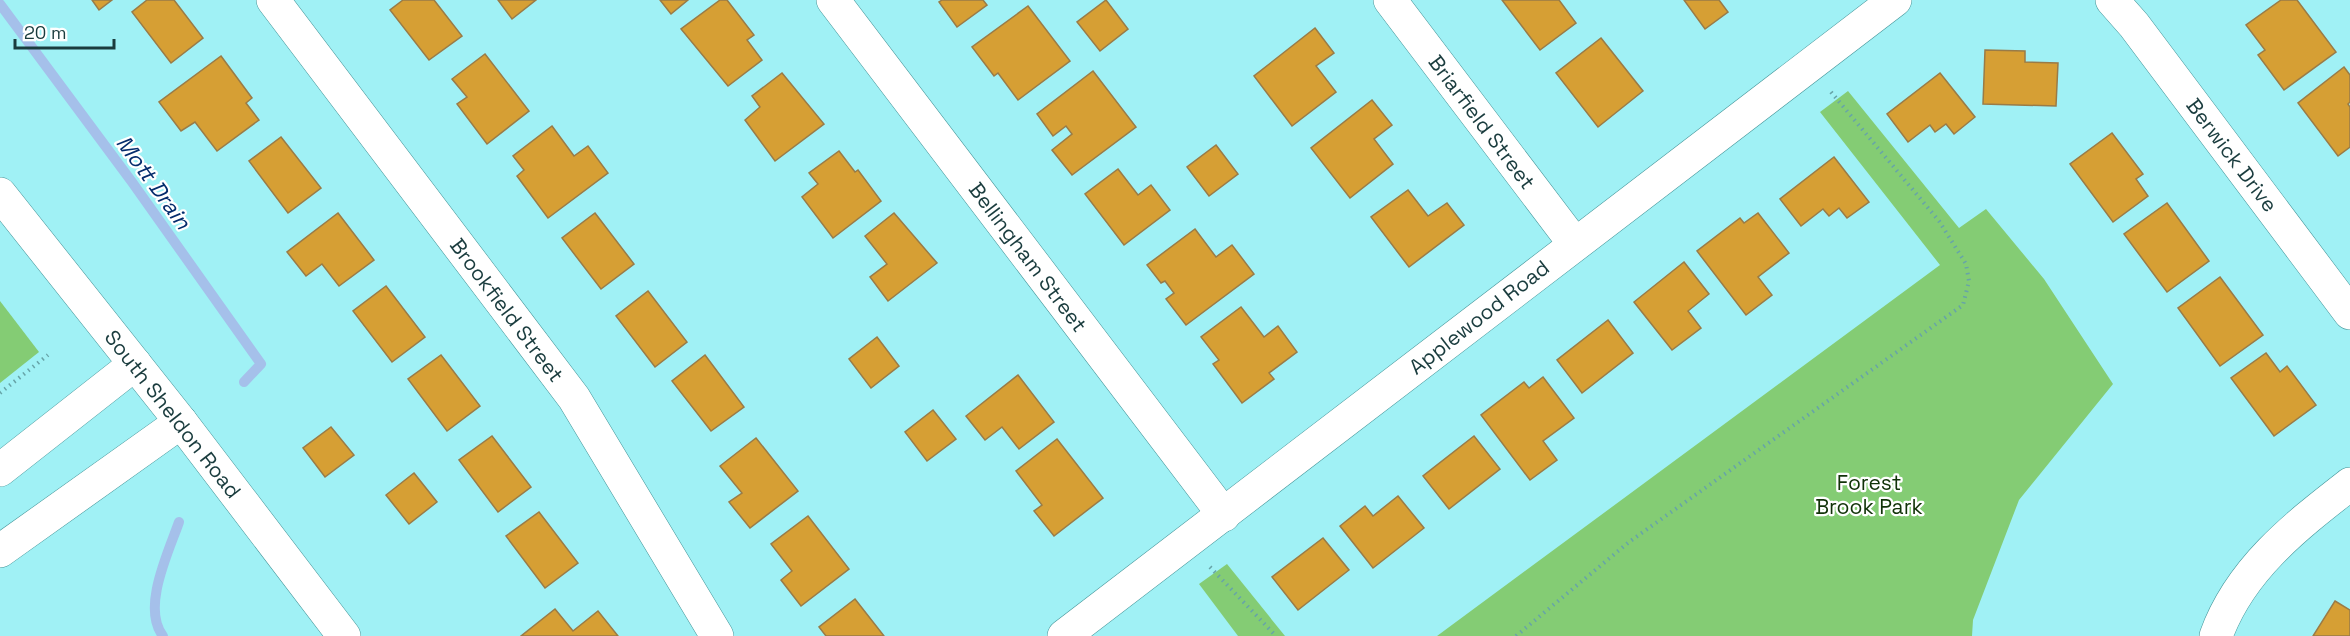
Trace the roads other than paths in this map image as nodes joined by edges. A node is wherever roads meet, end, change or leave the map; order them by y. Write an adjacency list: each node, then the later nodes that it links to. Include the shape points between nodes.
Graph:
1 (273, 0): 16 (street, Brookfield Street, via 574,398)
2 (833, 0): 13 (street, Bellingham Street)
3 (1390, 0): 7 (street, Briarfield Street)
4 (1895, 0): 7 (street, Applewood Road)
5 (2112, 0): 8 (street, Berwick Drive)
6 (0, 194): 9 (street, South Sheldon Road)
7 (1574, 243): 13 (street, Applewood Road)
8 (2350, 313)
9 (135, 364): 10 (street, South Sheldon Road); 11 (street)
10 (181, 422): 14 (street); 15 (street, South Sheldon Road)
11 (0, 470)
12 (2350, 484): 18 (street, via 2269,551 2243,586)
13 (1224, 514): 17 (street, Applewood Road)
14 (0, 552)
15 (344, 636)
16 (717, 636)
17 (1064, 636)
18 (2216, 636)

